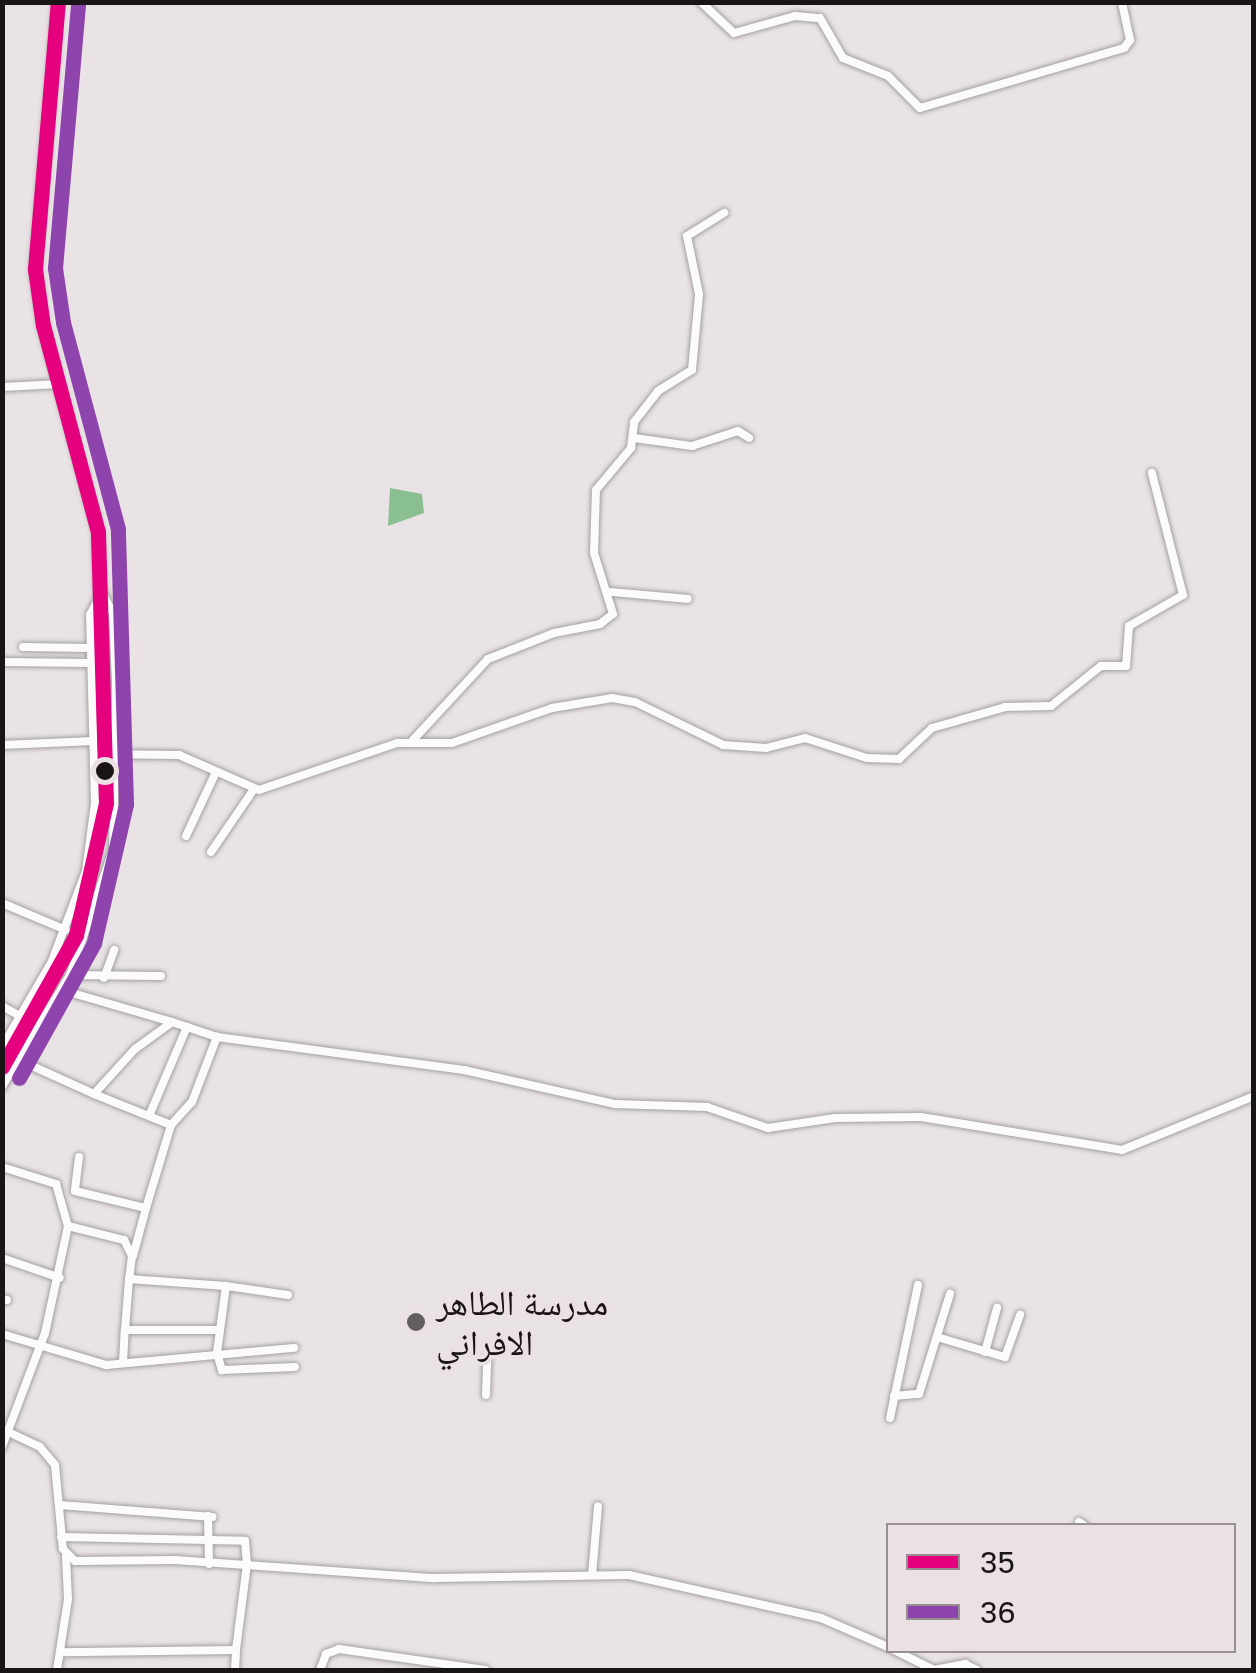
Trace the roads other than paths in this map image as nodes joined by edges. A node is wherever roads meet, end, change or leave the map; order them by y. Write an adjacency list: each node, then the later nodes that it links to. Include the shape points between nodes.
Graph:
1 (58, 2): 5 (main road, via 34,242 38,298)
2 (701, 2): 3 (street, via 734,32 795,16 820,18 843,58 888,76 920,108 1124,48 1130,40)
3 (1122, 2)
4 (724, 213): 7 (street, via 686,236 699,294 692,370 658,391 634,422)
5 (60, 384): 6 (street); 10 (main road, via 89,479)
6 (2, 388)
7 (634, 438): 8 (street, via 692,446 733,432); 11 (street, via 596,490 594,554)
8 (749, 438)
9 (1152, 473): 18 (street, via 1180,566 1182,598 1129,626 1125,667 1101,666 1056,704 1005,707 932,728 891,760 806,738 766,748 722,745 635,702 612,698 552,708 452,743)
10 (102, 592): 14 (street, via 90,614); 15 (main road); 20 (street, via 112,614)
11 (611, 592): 12 (street); 18 (street, via 615,609 606,622 488,660)
12 (688, 599)
13 (23, 646): 14 (street)
14 (91, 656): 15 (main road); 16 (street); 17 (street)
15 (104, 657): 21 (main road)
16 (2, 662)
17 (93, 740): 19 (street); 21 (street)
18 (413, 740): 23 (street)
19 (2, 745)
20 (118, 752): 21 (street); 22 (street, via 179,756); 26 (street, via 116,828)
21 (100, 754): 26 (main road); 28 (street)
22 (216, 772): 23 (street); 24 (street)
23 (254, 789): 25 (street)
24 (186, 836)
25 (211, 852)
26 (100, 883): 28 (main road)
27 (2, 904): 28 (street)
28 (78, 924): 30 (street); 35 (main road)
29 (114, 950): 32 (street)
30 (70, 975): 32 (street); 33 (street)
31 (160, 976): 32 (street)
32 (104, 978)
33 (62, 990): 35 (street); 36 (street)
34 (2, 1006): 35 (street)
35 (30, 1022): 39 (main road)
36 (172, 1022): 37 (street); 42 (street, via 134,1049)
37 (187, 1027): 38 (street); 44 (street)
38 (217, 1037): 43 (street, via 464,1070 623,1106 707,1106 768,1128 835,1118 921,1117 1122,1150); 45 (street, via 192,1102)
39 (10, 1054): 40 (main road); 41 (street); 42 (street)
40 (2, 1068)
41 (2, 1087)
42 (94, 1094): 44 (street)
43 (1254, 1096)
44 (149, 1116): 45 (street)
45 (171, 1125): 48 (street)
46 (80, 1157): 48 (street, via 75,1191)
47 (2, 1167): 49 (street, via 56,1184)
48 (146, 1208): 50 (street)
49 (68, 1226): 50 (street, via 121,1238); 52 (street)
50 (132, 1256): 53 (street)
51 (2, 1258): 52 (street)
52 (60, 1278): 64 (street)
53 (129, 1279): 55 (street); 60 (street)
54 (918, 1285): 72 (street)
55 (226, 1286): 57 (street); 61 (street)
56 (950, 1294): 63 (street)
57 (288, 1295)
58 (997, 1308): 66 (street)
59 (1020, 1315): 66 (street, via 1005,1356)
60 (126, 1330): 61 (street); 69 (street)
61 (220, 1330): 67 (street)
62 (2, 1334): 64 (street)
63 (937, 1337): 66 (street); 72 (street, via 918,1394)
64 (43, 1342): 69 (street, via 106,1364); 73 (street)
65 (294, 1348): 67 (street)
66 (984, 1352)
67 (217, 1354): 69 (street); 70 (street, via 226,1371)
68 (487, 1360): 71 (street)
69 (123, 1363)
70 (295, 1367)
71 (486, 1395)
72 (894, 1396): 74 (street)
73 (7, 1408): 75 (street)
74 (890, 1418)
75 (4, 1429): 76 (street); 77 (street, via 51,1458)
76 (2, 1448)
77 (60, 1505): 79 (street); 80 (street, via 210,1516)
78 (598, 1506): 84 (street)
79 (61, 1537): 80 (street); 81 (street)
80 (207, 1540): 82 (street); 83 (street, via 245,1540)
81 (66, 1556): 82 (street, via 82,1562); 87 (street)
82 (209, 1564): 83 (street)
83 (247, 1564): 84 (street, via 434,1578); 86 (street)
84 (592, 1575): 85 (street, via 671,1581 797,1611 851,1627)
85 (886, 1646)
86 (236, 1650): 87 (street); 90 (street)
87 (61, 1652): 89 (street)
88 (899, 1653): 93 (street, via 934,1670 965,1664)
89 (57, 1670)
90 (235, 1670)
91 (320, 1670): 92 (street, via 328,1652 339,1649)
92 (486, 1670)
93 (977, 1670)

